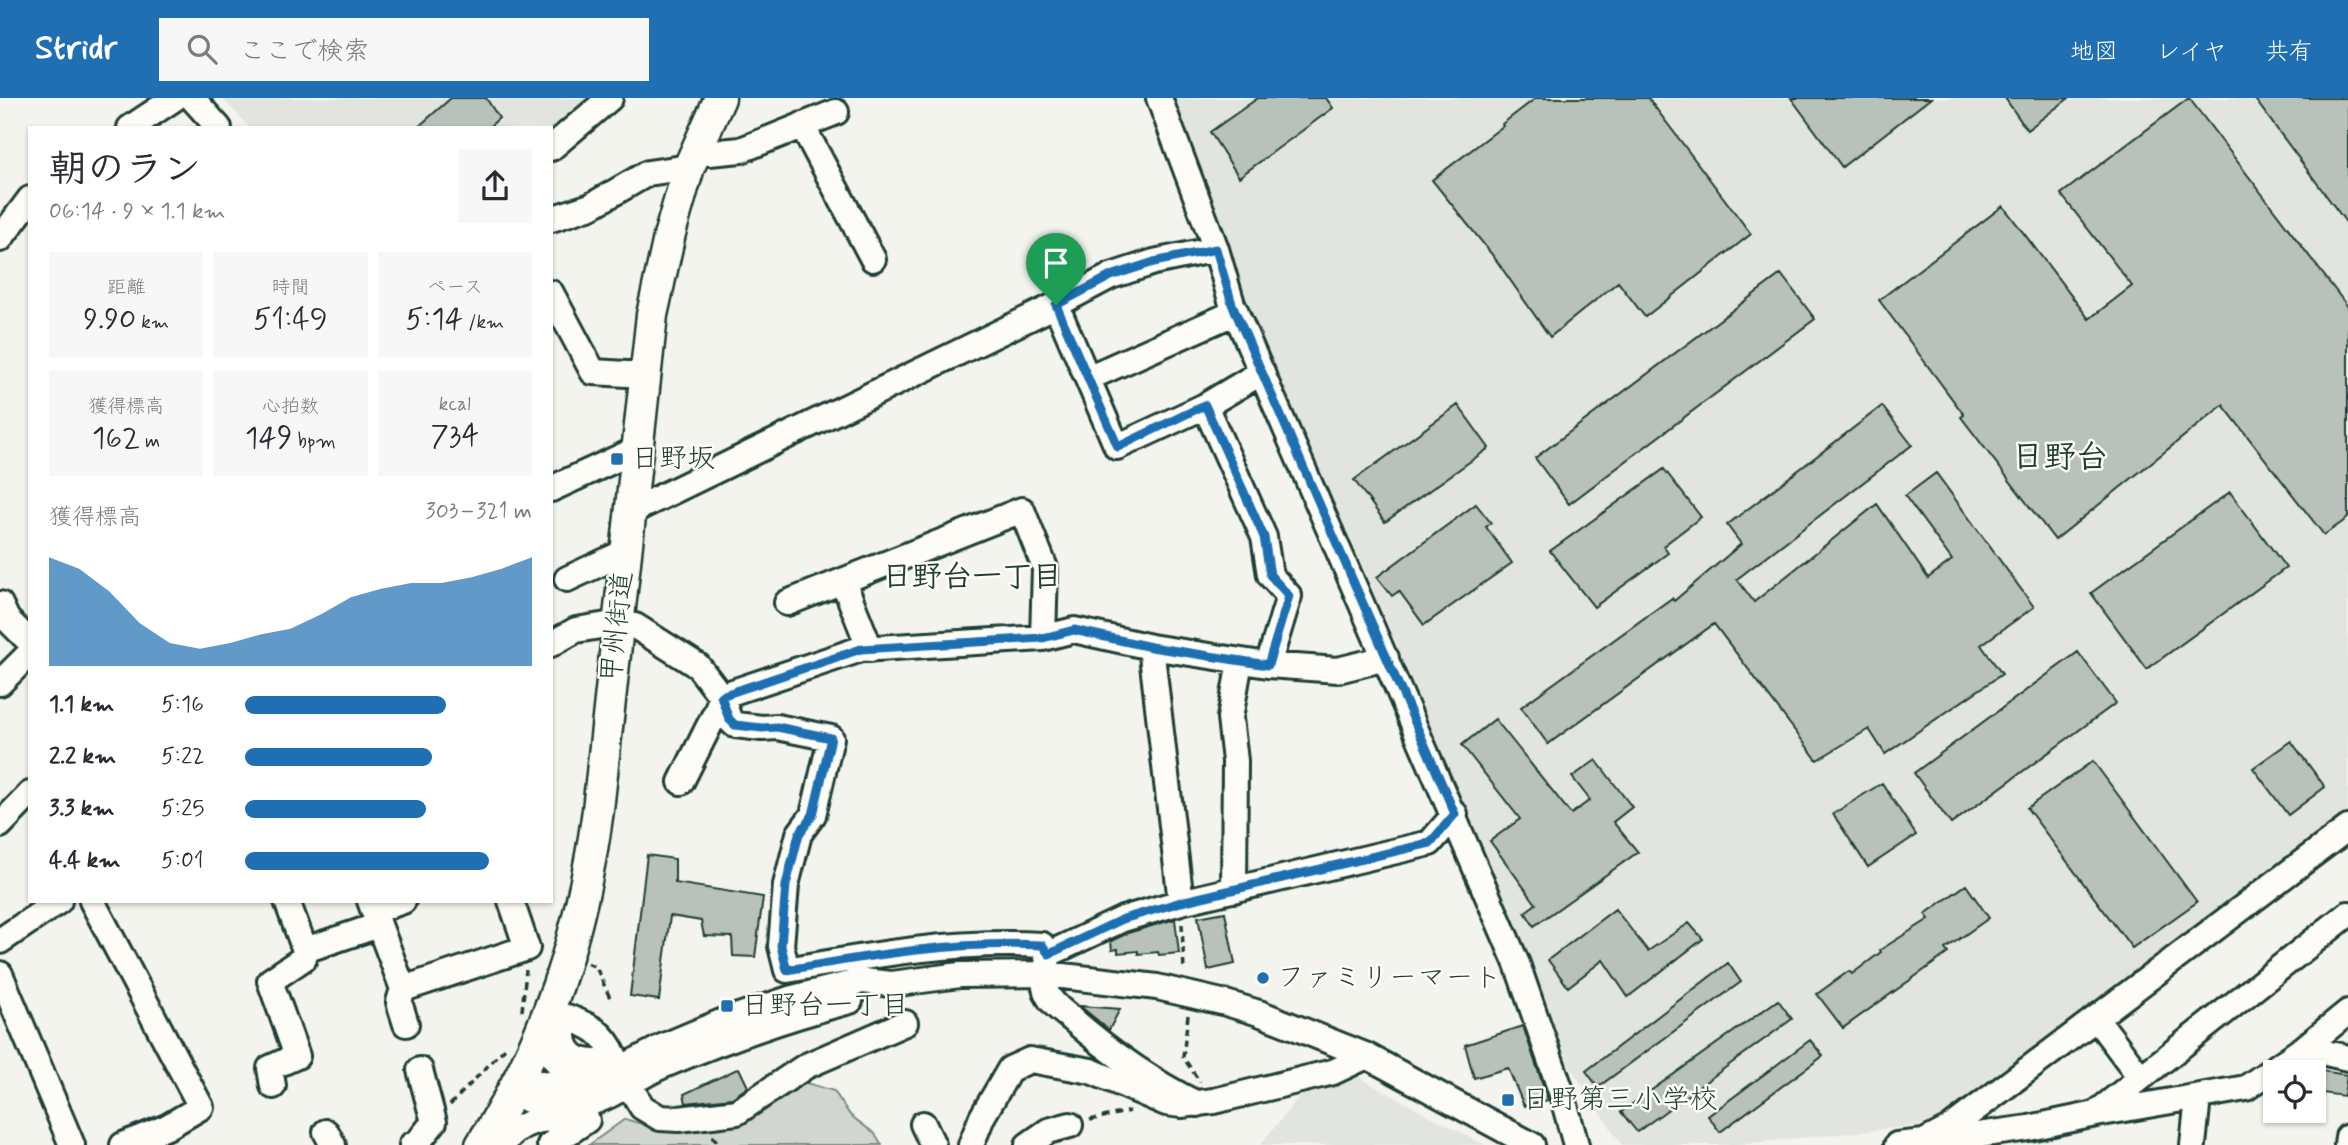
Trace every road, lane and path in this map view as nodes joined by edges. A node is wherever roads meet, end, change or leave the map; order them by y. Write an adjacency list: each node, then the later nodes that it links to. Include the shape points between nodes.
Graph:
1 (174, 98): 8 (street)
2 (192, 98): 9 (street)
3 (610, 98): 10 (street)
4 (720, 98): 11 (main road, 甲州街道)
5 (1159, 98): 15 (street)
6 (836, 112): 7 (street)
7 (802, 125): 11 (street, via 741,149); 16 (street)
8 (133, 126)
9 (217, 126)
10 (553, 146)
11 (693, 157): 13 (street, via 648,173 591,206); 21 (main road, 甲州街道, via 665,256)
12 (28, 202): 14 (street)
13 (553, 218)
14 (0, 239)
15 (1216, 249): 18 (street, via 1111,276); 19 (street)
16 (873, 259)
17 (553, 297): 21 (street, via 593,372)
18 (1056, 305): 22 (street); 26 (street)
19 (1236, 312): 20 (street); 22 (street)
20 (1262, 372): 23 (street); 39 (street)
21 (644, 375): 24 (main road, 甲州街道)
22 (1088, 377): 23 (street, via 1118,447)
23 (1205, 405): 41 (street, via 1264,537 1270,575 1289,596)
24 (638, 449): 25 (street); 26 (main road, 甲州街道)
25 (553, 488)
26 (632, 511): 27 (main road, 甲州街道)
27 (625, 552): 28 (street); 32 (main road, 甲州街道)
28 (566, 579)
29 (843, 581): 30 (street); 33 (street, via 1022,510 1045,568); 37 (street)
30 (787, 603)
31 (0, 604): 34 (street, via 7,619)
32 (619, 623): 35 (street, via 576,630); 43 (street, via 635,626 698,666); 71 (main road, 甲州街道, via 591,860 577,926)
33 (1043, 638): 36 (street, via 1074,630); 37 (street)
34 (28, 640)
35 (553, 643)
36 (1151, 647): 40 (street); 51 (street)
37 (870, 649): 43 (street)
38 (28, 655): 42 (street)
39 (1386, 658): 41 (street, via 1338,670); 46 (street)
40 (1240, 661): 41 (street); 50 (street, via 1230,718 1235,761)
41 (1268, 665)
42 (0, 683)
43 (721, 696): 44 (street); 63 (street, via 735,725 777,727 831,738 813,815 799,834 786,885 781,946 787,970 875,954 957,946 1042,945)
44 (681, 782)
45 (28, 796): 47 (street)
46 (1455, 814): 50 (street, via 1430,843); 102 (street, via 1517,964)
47 (0, 825)
48 (2348, 828): 49 (street)
49 (2338, 844): 70 (street)
50 (1234, 890): 51 (street)
51 (1181, 902): 63 (street, via 1123,919); 64 (path)
52 (56, 903): 59 (street)
53 (93, 903): 90 (street, via 201,1107)
54 (288, 903): 61 (street)
55 (398, 903): 57 (street)
56 (512, 903): 60 (street)
57 (375, 912): 61 (street); 66 (street)
58 (2348, 914): 80 (street)
59 (0, 941)
60 (527, 948): 66 (street); 71 (path)
61 (305, 950): 81 (street, via 304,958 270,981 298,1056 270,1068)
62 (585, 962): 67 (path, via 596,967)
63 (1047, 964): 76 (street, via 1226,1003); 79 (street, via 892,984 862,981 789,999 721,1021); 84 (street, via 1046,991 1055,1004 1156,1084)
64 (1184, 971)
65 (0, 975): 93 (street)
66 (403, 989): 73 (street, via 399,1002)
67 (610, 998)
68 (2348, 1013): 75 (street)
69 (1188, 1015): 84 (path, via 1183,1057)
70 (2096, 1018): 80 (street); 92 (street, via 1949,1129)
71 (534, 1019): 79 (street, via 552,1057 566,1068 581,1075); 82 (main road, 甲州街道)
72 (905, 1023): 79 (street, via 806,1066 737,1112 660,1118 642,1107)
73 (406, 1024)
74 (511, 1042): 87 (path)
75 (2304, 1048): 77 (street); 83 (street, via 2246,1088)
76 (1367, 1056): 84 (street, via 1333,1072); 101 (street)
77 (2348, 1058)
78 (420, 1070): 87 (street)
79 (621, 1070): 82 (street, via 575,1086 541,1083)
80 (2141, 1078): 86 (street)
81 (273, 1086)
82 (514, 1090): 96 (main road, 甲州街道)
83 (2198, 1097): 86 (street); 104 (street)
84 (1205, 1103): 99 (street, via 1166,1103 1091,1071 1030,1060 1010,1069)
85 (1130, 1111): 88 (path)
86 (2096, 1114): 89 (street)
87 (434, 1122): 95 (street)
88 (1070, 1125): 100 (street, via 1048,1131)
89 (2070, 1133): 92 (street)
90 (171, 1136): 94 (street)
91 (2348, 1137): 105 (street)
92 (1924, 1142): 103 (street)
93 (72, 1145)
94 (123, 1145)
95 (412, 1145)
96 (481, 1145)
97 (503, 1145): 98 (street, via 525,1124 538,1119 587,1120)
98 (550, 1145)
99 (971, 1145)
100 (1028, 1145)
101 (1532, 1145)
102 (1576, 1145)
103 (1897, 1145)
104 (2193, 1145)
105 (2347, 1145)

